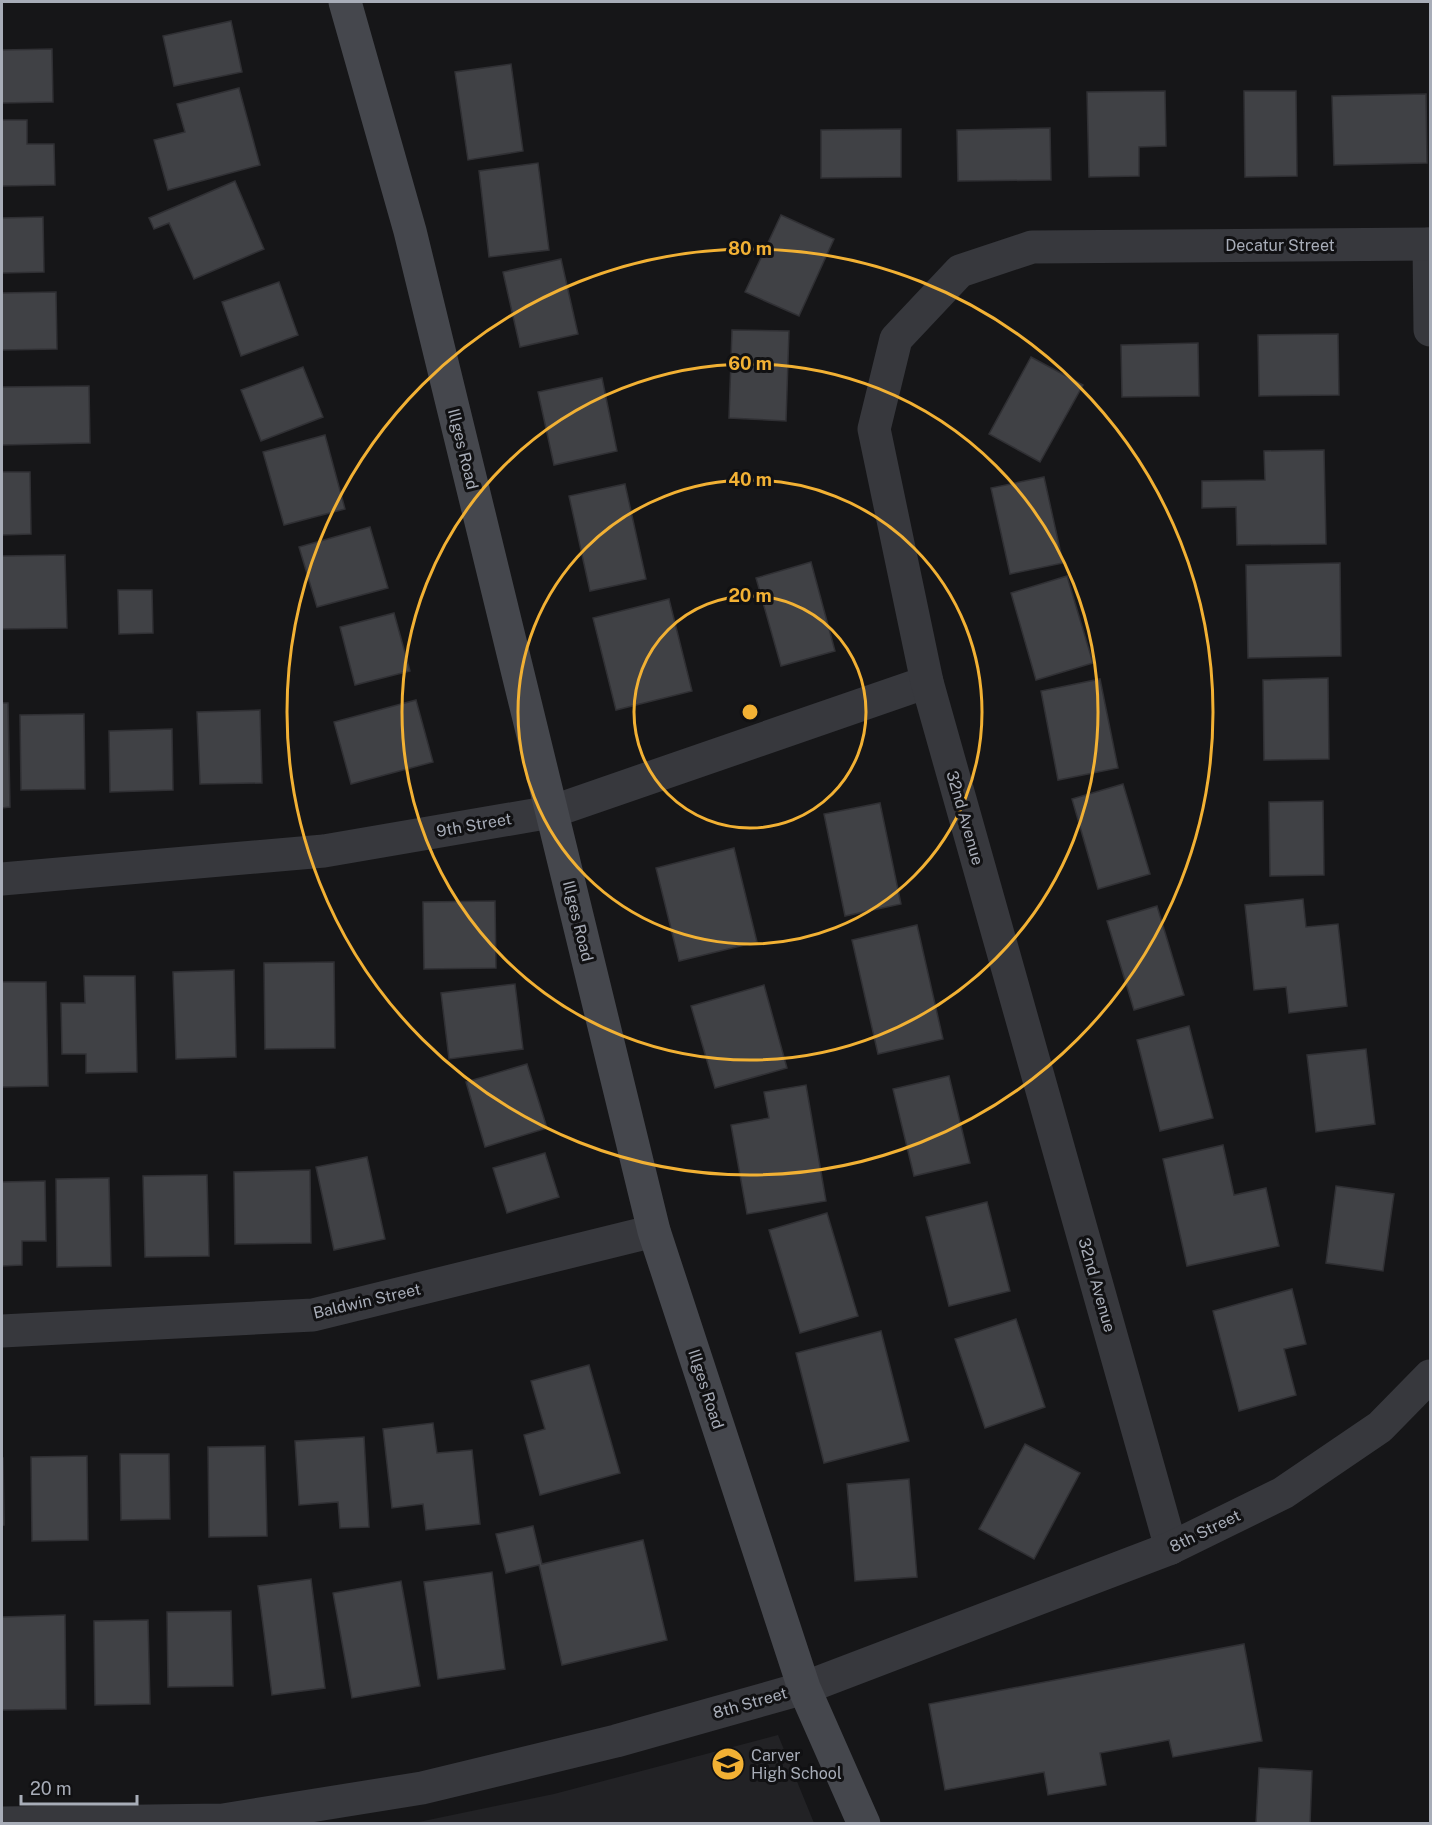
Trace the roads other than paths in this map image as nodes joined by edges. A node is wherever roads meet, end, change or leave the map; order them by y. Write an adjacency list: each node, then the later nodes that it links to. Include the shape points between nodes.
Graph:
1 (345, 2): 6 (street, Illges Road, via 410,231)
2 (1430, 244): 3 (street, Decatur Street); 4 (street)
3 (1130, 246): 5 (street, 32nd Avenue, via 1032,247 960,271 896,339 874,429)
4 (1431, 330)
5 (927, 682): 6 (street, 9th Street); 11 (street, 32nd Avenue)
6 (551, 812): 7 (street, 9th Street, via 324,851); 8 (street, Illges Road)
7 (2, 879)
8 (654, 1231): 9 (street, Baldwin Street, via 313,1315); 12 (street, Illges Road)
9 (2, 1331)
10 (1431, 1376): 11 (street, 8th Street, via 1380,1427 1283,1493)
11 (1171, 1548): 12 (street, 8th Street)
12 (804, 1688): 13 (street, 8th Street, via 616,1741 422,1788 223,1820); 14 (street, Illges Road)
13 (2, 1823)
14 (864, 1824)

